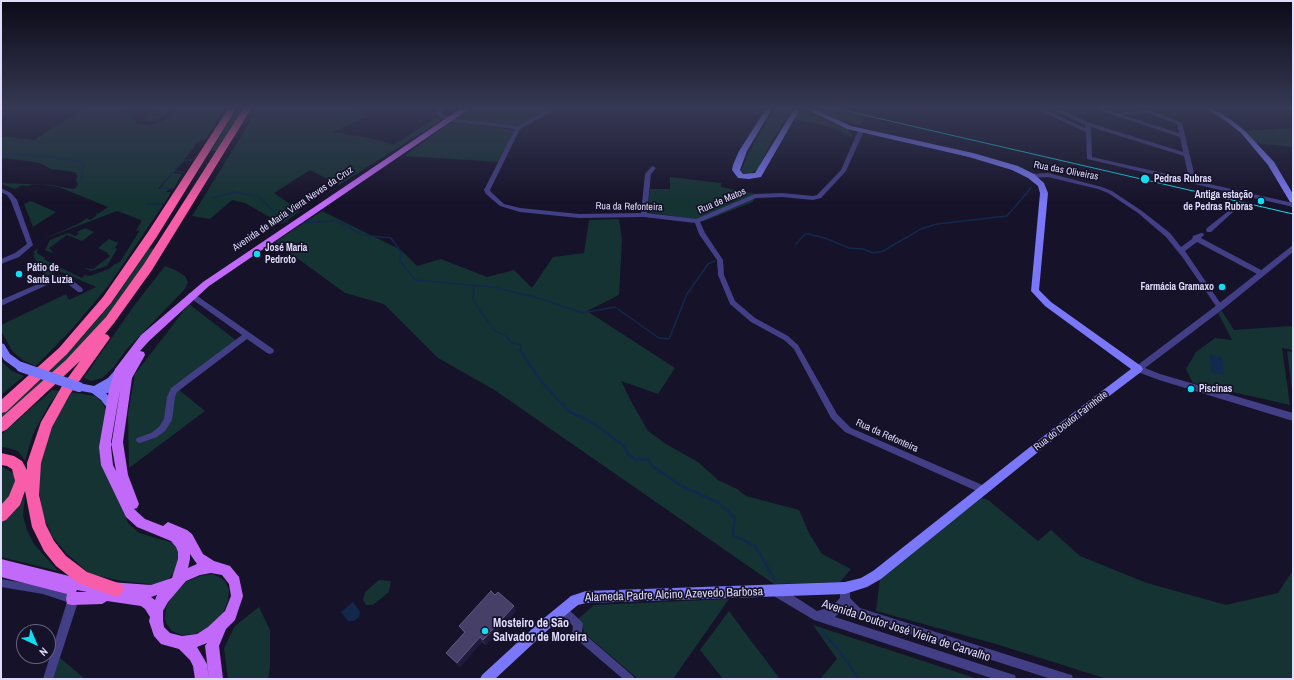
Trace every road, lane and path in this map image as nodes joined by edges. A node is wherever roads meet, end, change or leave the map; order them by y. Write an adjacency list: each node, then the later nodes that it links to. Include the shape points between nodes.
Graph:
1 (212, 141): 39 (highway, via 116,288 86,326)
2 (227, 141): 30 (highway)
3 (417, 141): 32 (main road, Avenida de Maria Viera Neves da Cruz)
4 (512, 141): 21 (street, Rua da Refonteira, via 487,190 499,203 520,210 579,216)
5 (749, 141): 6 (main road, via 736,170 741,176 749,177 758,175)
6 (778, 141)
7 (857, 141): 22 (street, Rua de Matos, via 843,171 819,197 755,196)
8 (907, 141): 15 (main road, Rua das Oliveiras, via 970,154)
9 (1088, 141): 16 (street, via 1089,158)
10 (1141, 141): 13 (street)
11 (1183, 141): 13 (street)
12 (1251, 141): 18 (main road, via 1271,164)
13 (1186, 155): 16 (street)
14 (652, 168): 21 (street, via 648,174)
15 (1032, 176): 26 (street, Rua das Oliveiras, via 1048,176 1110,192 1154,222); 40 (main road, via 1041,185 1044,193 1035,291 1048,304)
16 (1193, 182): 19 (street)
17 (1, 190): 25 (street, via 14,200 30,245)
18 (1292, 195)
19 (1293, 205)
20 (1231, 211): 23 (street)
21 (644, 215): 22 (street, Rua da Refonteira)
22 (697, 221): 51 (street, Rua da Refonteira, via 702,234 720,260 721,274 732,302 753,320 786,338 796,347 834,416 848,430)
23 (1209, 230)
24 (1293, 248): 29 (street, Rua do Doutor Farinhote)
25 (26, 250): 27 (street); 28 (street)
26 (1181, 251): 29 (street, via 1198,236); 34 (street, Rua das Oliveiras)
27 (1, 258)
28 (1, 262)
29 (1261, 273): 34 (street, Rua do Doutor Farinhote)
30 (136, 285): 48 (highway, via 80,354); 60 (highway, via 136,295 76,376 51,416 37,449 32,482 35,514 49,546 61,561 83,578)
31 (80, 290): 33 (street, via 65,278 59,277)
32 (191, 295): 35 (main road, Avenida de Maria Viera Neves da Cruz); 36 (street)
33 (1, 303)
34 (1220, 307): 40 (street, Rua do Doutor Farinhote)
35 (174, 311): 41 (main road, Avenida de Maria Viera Neves da Cruz, via 145,338); 42 (main road, Avenida de Maria Viera Neves da Cruz, via 134,363)
36 (247, 335): 38 (street); 49 (street, via 174,390 168,420 162,429)
37 (1, 347): 43 (main road, bridge, via 7,357 21,367)
38 (270, 350)
39 (50, 364): 44 (highway); 46 (highway)
40 (1138, 369): 47 (street); 51 (main road, Rua do Doutor Farinhote)
41 (119, 372): 42 (main road, Avenida de Maria Viera Neves da Cruz); 43 (main road, via 111,381)
42 (120, 389): 43 (main road); 45 (main road, Avenida de Maria Viera Neves da Cruz); 54 (main road, Avenida de Maria Viera Neves da Cruz, via 117,448 122,475 132,503 148,520 183,534 199,558)
43 (94, 390): 45 (main road)
44 (1, 399)
45 (111, 406): 56 (main road, Avenida de Maria Viera Neves da Cruz, via 105,447 107,465 130,513 141,523 175,537 180,543 184,559)
46 (1, 408)
47 (1293, 417)
48 (1, 426)
49 (140, 440)
50 (1, 459): 52 (highway, via 17,465 22,481 15,500)
51 (984, 490): 58 (main road, Rua do Doutor Farinhote, via 876,575 863,583)
52 (1, 515)
53 (1, 565): 60 (main road)
54 (211, 567): 56 (main road, via 192,571); 66 (main road, via 226,570 237,586 233,608)
55 (1, 572): 60 (main road, via 74,590)
56 (177, 581): 60 (main road, via 151,591); 65 (main road, via 163,597)
57 (1, 583): 61 (street, via 43,590)
58 (845, 588): 59 (main road, Alameda Padre Alcino Azevedo Barbosa); 62 (street, Avenida Doutor José Vieira de Carvalho)
59 (775, 591): 63 (main road, Alameda Padre Alcino Azevedo Barbosa, via 586,597 575,600); 64 (street, Avenida Doutor José Vieira de Carvalho)
60 (114, 593): 61 (main road); 65 (main road, via 145,601 152,607)
61 (72, 599): 68 (street)
62 (846, 600): 64 (street, via 828,615); 74 (street, Avenida Doutor José Vieira de Carvalho, via 857,612)
63 (563, 610): 71 (main road, Alameda Padre Alcino Azevedo Barbosa); 72 (street, via 578,624 577,634)
64 (814, 615): 73 (street, Avenida Doutor José Vieira de Carvalho)
65 (156, 616): 67 (main road, via 162,636 171,642)
66 (220, 627): 67 (main road, via 199,640); 70 (main road, via 212,646)
67 (182, 643): 69 (main road, via 195,655 200,664)
68 (48, 679)
69 (202, 679)
70 (216, 679)
71 (486, 679)
72 (630, 679)
73 (1010, 679)
74 (1068, 679)

